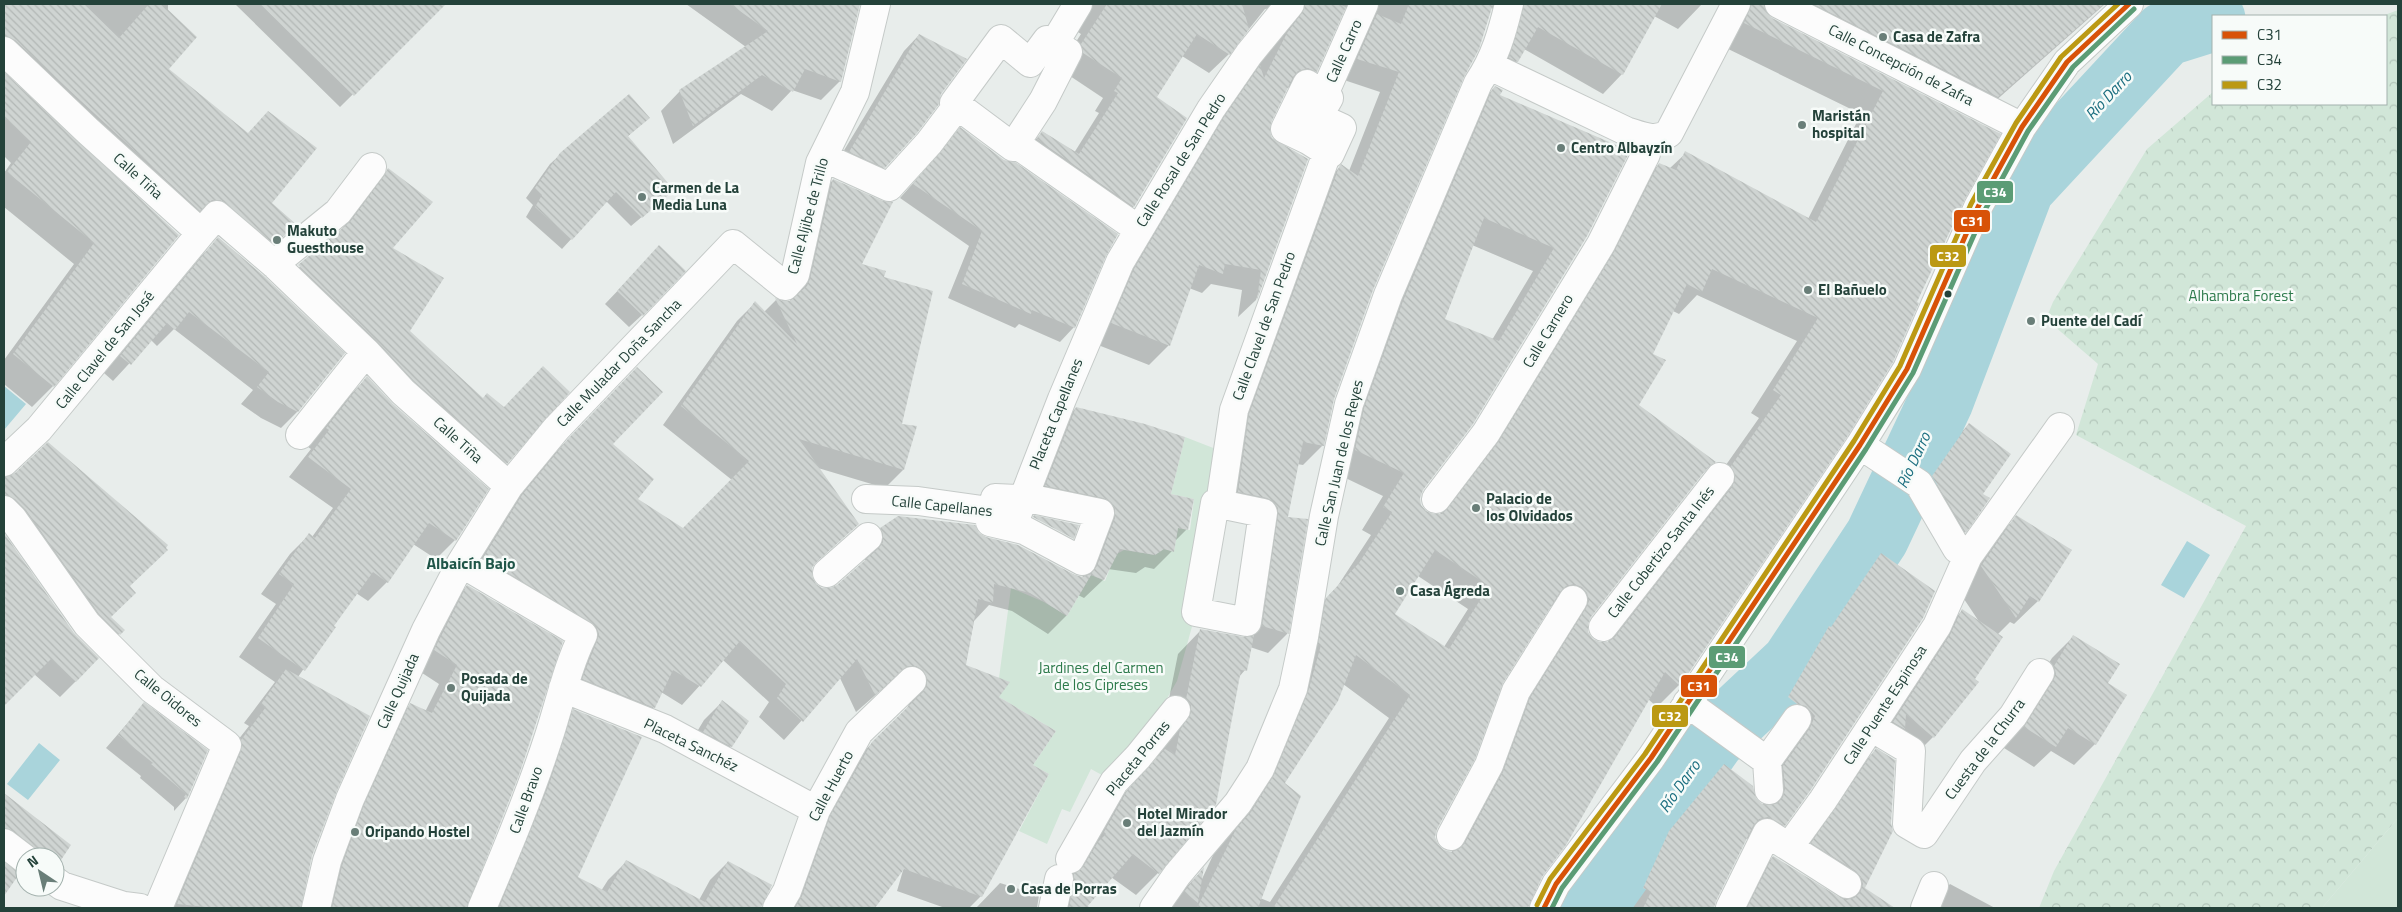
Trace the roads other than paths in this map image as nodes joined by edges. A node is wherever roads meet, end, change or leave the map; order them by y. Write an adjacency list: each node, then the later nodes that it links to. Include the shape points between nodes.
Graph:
1 (876, 4): 17 (street, Calle Aljibe de Trillo, via 855,92)
2 (1078, 4): 9 (street)
3 (1290, 4): 19 (street, Calle Rosal de San Pedro, via 1249,54 1211,109)
4 (1364, 4): 15 (street, Calle Carro, via 1314,117)
5 (1509, 4): 11 (street, Calle San Juan de los Reyes)
6 (1736, 4): 11 (street, via 1669,133 1661,138 1648,138 1626,131)
7 (1779, 4): 13 (street, Calle Concepción de Zafra)
8 (2129, 4): 13 (street, via 2067,62)
9 (1054, 44): 12 (street, via 1047,40 1030,63 1001,39 954,103); 14 (street, via 1068,52)
10 (4, 51): 20 (street, Calle Tiña)
11 (1490, 66): 64 (street, Calle San Juan de los Reyes, via 1478,83 1388,295 1352,395 1324,516 1293,689 1265,758 1251,783)
12 (956, 106): 14 (street, via 1013,147); 17 (street, via 929,143 889,188)
13 (2022, 127): 27 (street, via 1978,207)
14 (1016, 144): 19 (street)
15 (1327, 153): 33 (street, Calle Clavel de San Pedro, via 1234,410)
16 (1646, 154): 32 (street, Calle Carnero, via 1601,244 1486,433)
17 (823, 156): 21 (street, Calle Aljibe de Trillo, via 795,275 786,286)
18 (372, 167): 22 (street, via 338,212)
19 (1138, 229): 23 (street, Calle Rosal de San Pedro)
20 (201, 233): 22 (street, Calle Tiña, via 217,215); 28 (street, Calle Clavel de San José, via 39,430)
21 (733, 244): 30 (street, Calle Muladar Doña Sancha, via 556,429)
22 (274, 264): 24 (street, Calle Tiña)
23 (1091, 328): 34 (street, Placeta Capellanes)
24 (366, 352): 26 (street); 30 (street, Calle Tiña, via 403,392)
25 (2060, 427): 37 (street, Calle Puente Espinosa)
26 (300, 435)
27 (1870, 451): 37 (street, via 1919,484 1957,549); 45 (street)
28 (4, 462)
29 (1720, 477): 41 (street, Calle Cobertizo Santa Inés)
30 (509, 486): 38 (street, Calle Quijada)
31 (866, 499): 34 (street, Calle Capellanes)
32 (1436, 499)
33 (1220, 504)
34 (1010, 508)
35 (4, 510): 59 (street, Calle Oidores, via 86,624 152,689 227,745)
36 (868, 537): 39 (street)
37 (1968, 556): 48 (street, Calle Puente Espinosa, via 1937,626)
38 (461, 563): 44 (street, Calle Bravo, via 583,634); 60 (street, Calle Quijada, via 426,630 350,799 327,861)
39 (827, 573)
40 (1573, 600): 52 (street, via 1516,691 1489,764)
41 (1603, 627)
42 (2040, 673): 48 (street, Cuesta de la Churra, via 2012,716 1973,761 1924,834 1907,824 1911,751)
43 (912, 680): 51 (street, Calle Huerto, via 859,732)
44 (562, 688): 51 (street, Placeta Sanchéz, via 665,729); 61 (street, Calle Bravo, via 550,735 522,815)
45 (1692, 708): 49 (street); 65 (street, via 1556,884)
46 (1176, 710): 63 (street, Placeta Porras, via 1114,782 1065,869)
47 (1797, 719): 49 (street)
48 (1871, 726): 53 (street, Calle Puente Espinosa, via 1823,800)
49 (1759, 755): 50 (street)
50 (1768, 790)
51 (816, 810): 62 (street, Calle Huerto, via 787,891)
52 (1451, 836)
53 (1778, 840): 56 (street); 66 (street, Calle Puente Espinosa)
54 (4, 843): 55 (street)
55 (15, 851)
56 (1847, 884)
57 (65, 887): 58 (street)
58 (140, 908)
59 (158, 908)
60 (316, 908)
61 (482, 908)
62 (777, 908)
63 (1053, 908)
64 (1154, 908)
65 (1544, 908)
66 (1730, 908)

